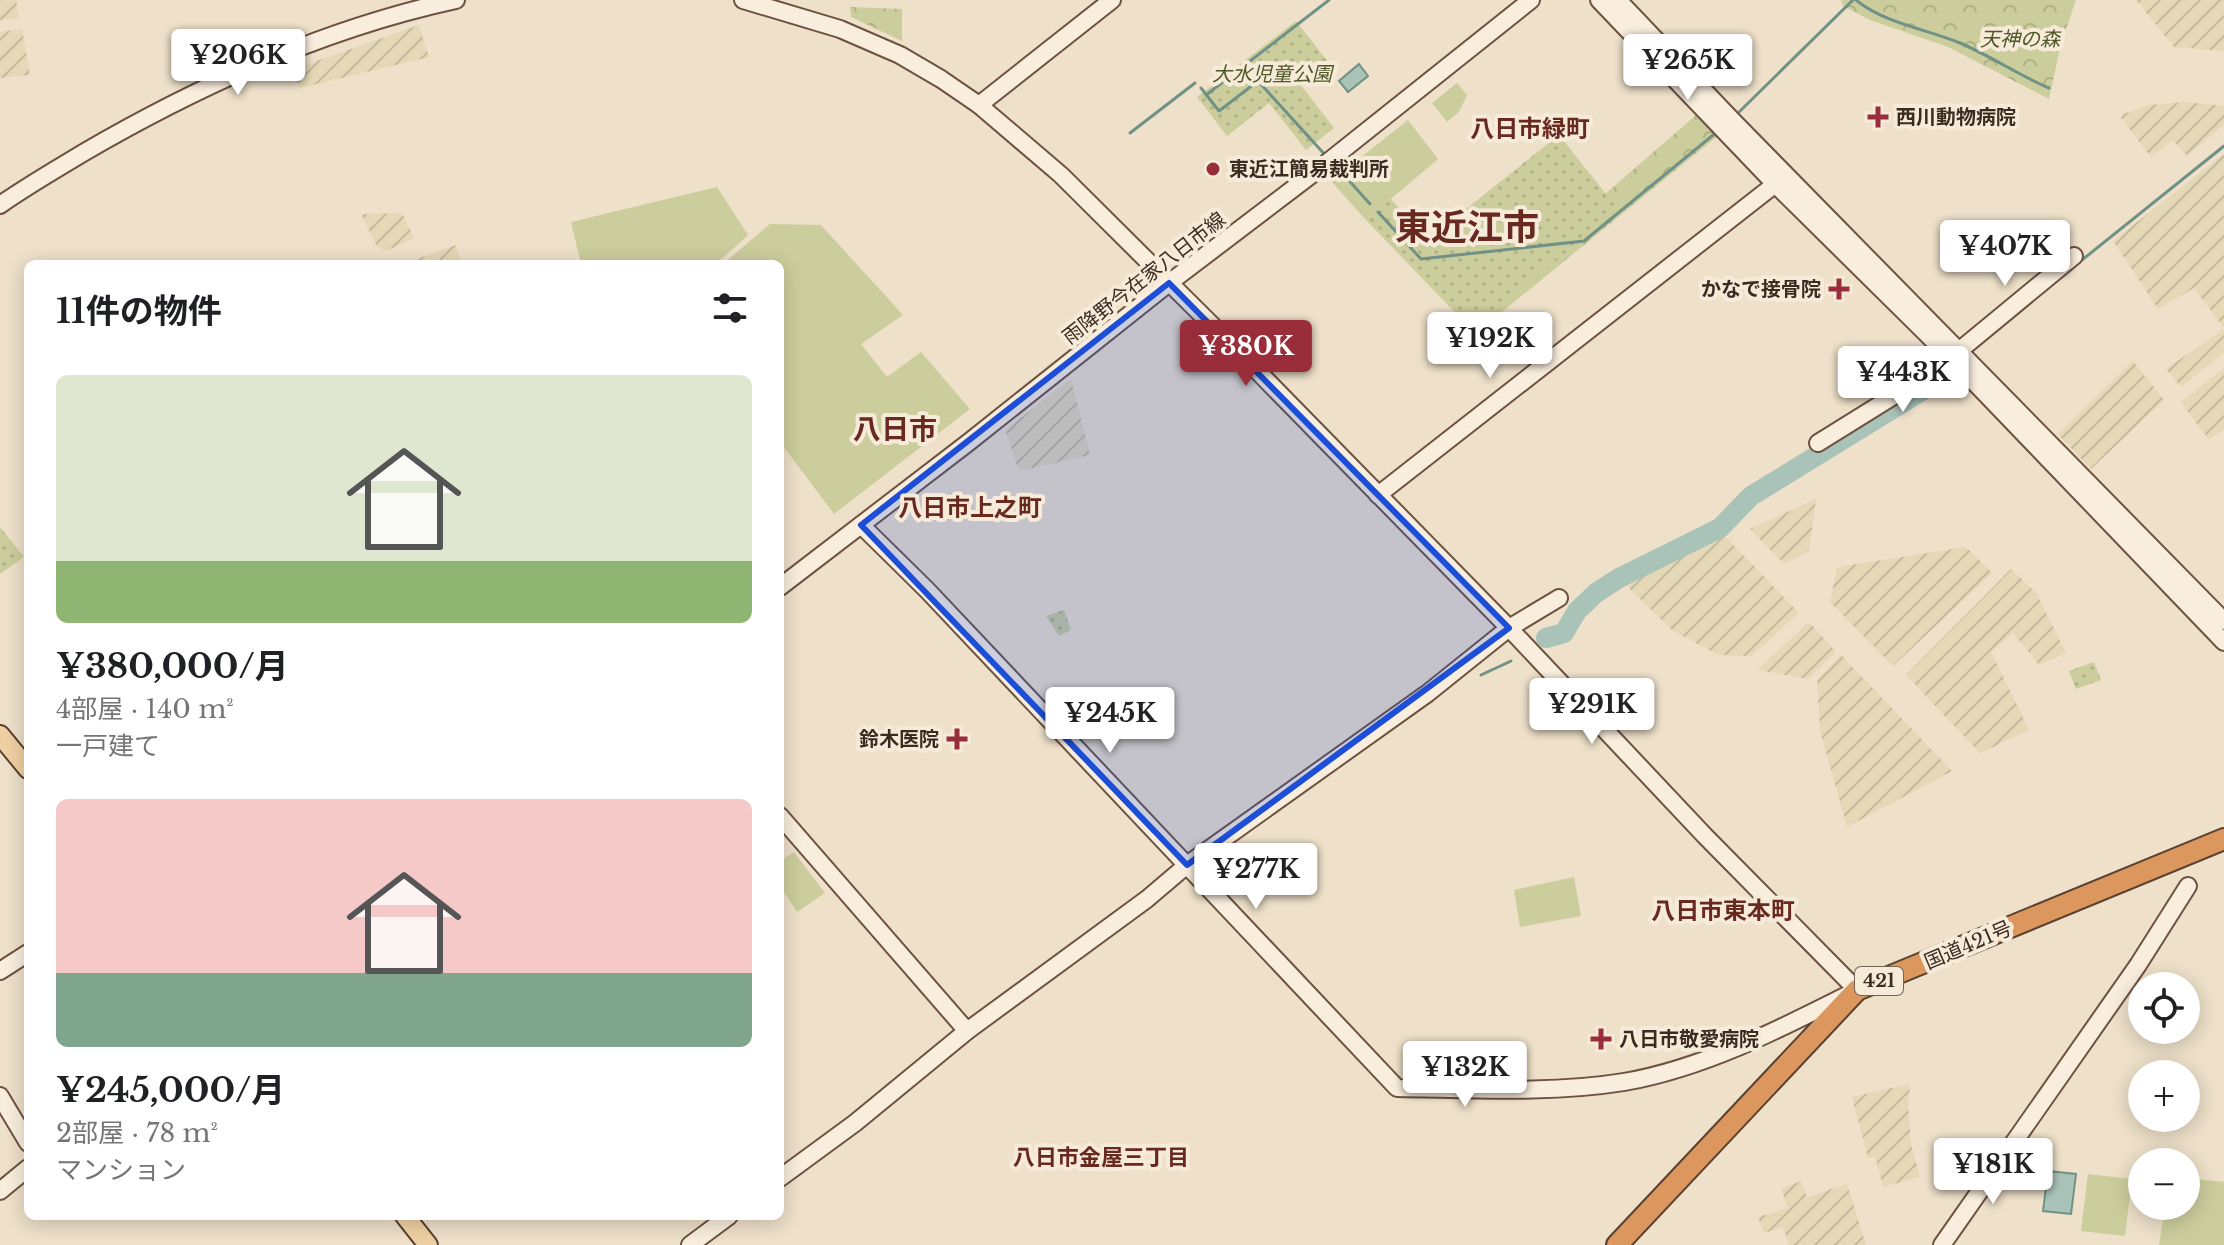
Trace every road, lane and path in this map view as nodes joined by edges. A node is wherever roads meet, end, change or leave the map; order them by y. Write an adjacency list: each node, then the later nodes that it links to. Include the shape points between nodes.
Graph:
1 (456, 0): 9 (street, via 307,45 195,94 120,132)
2 (743, 0): 7 (street, via 840,29 900,55)
3 (1112, 0): 7 (street)
4 (1531, 0): 11 (street, 雨降野今在家八日市線)
5 (1599, 0): 8 (street)
6 (1618, 0): 8 (street)
7 (979, 105): 11 (street, via 1061,175)
8 (1781, 180): 12 (street); 14 (street)
9 (0, 205)
10 (2074, 256): 12 (street)
11 (1169, 283): 14 (street); 15 (street, 雨降野今在家八日市線)
12 (1956, 355): 13 (street); 18 (street); 20 (street)
13 (1818, 443)
14 (1378, 495): 19 (street)
15 (861, 525): 16 (street, 雨降野今在家八日市線); 25 (street)
16 (784, 584)
17 (1559, 598): 19 (street)
18 (2224, 621)
19 (1509, 628): 25 (street, via 1428,693); 29 (street)
20 (2224, 642)
21 (0, 735): 22 (main road)
22 (24, 764)
23 (784, 821): 30 (street)
24 (2224, 839): 29 (highway, 国道421号 / 421)
25 (1187, 865): 29 (street, via 1397,1088 1554,1090 1625,1082 1720,1053); 30 (street)
26 (2188, 886): 41 (street)
27 (24, 956): 28 (street)
28 (0, 971)
29 (1857, 990): 40 (highway, 国道421号 / 421)
30 (967, 1031): 34 (street)
31 (0, 1096): 32 (street)
32 (24, 1136)
33 (24, 1171): 35 (street)
34 (784, 1175)
35 (0, 1191)
36 (408, 1220): 38 (main road)
37 (724, 1220): 39 (street)
38 (428, 1245)
39 (690, 1245)
40 (1617, 1245)
41 (1942, 1245)

